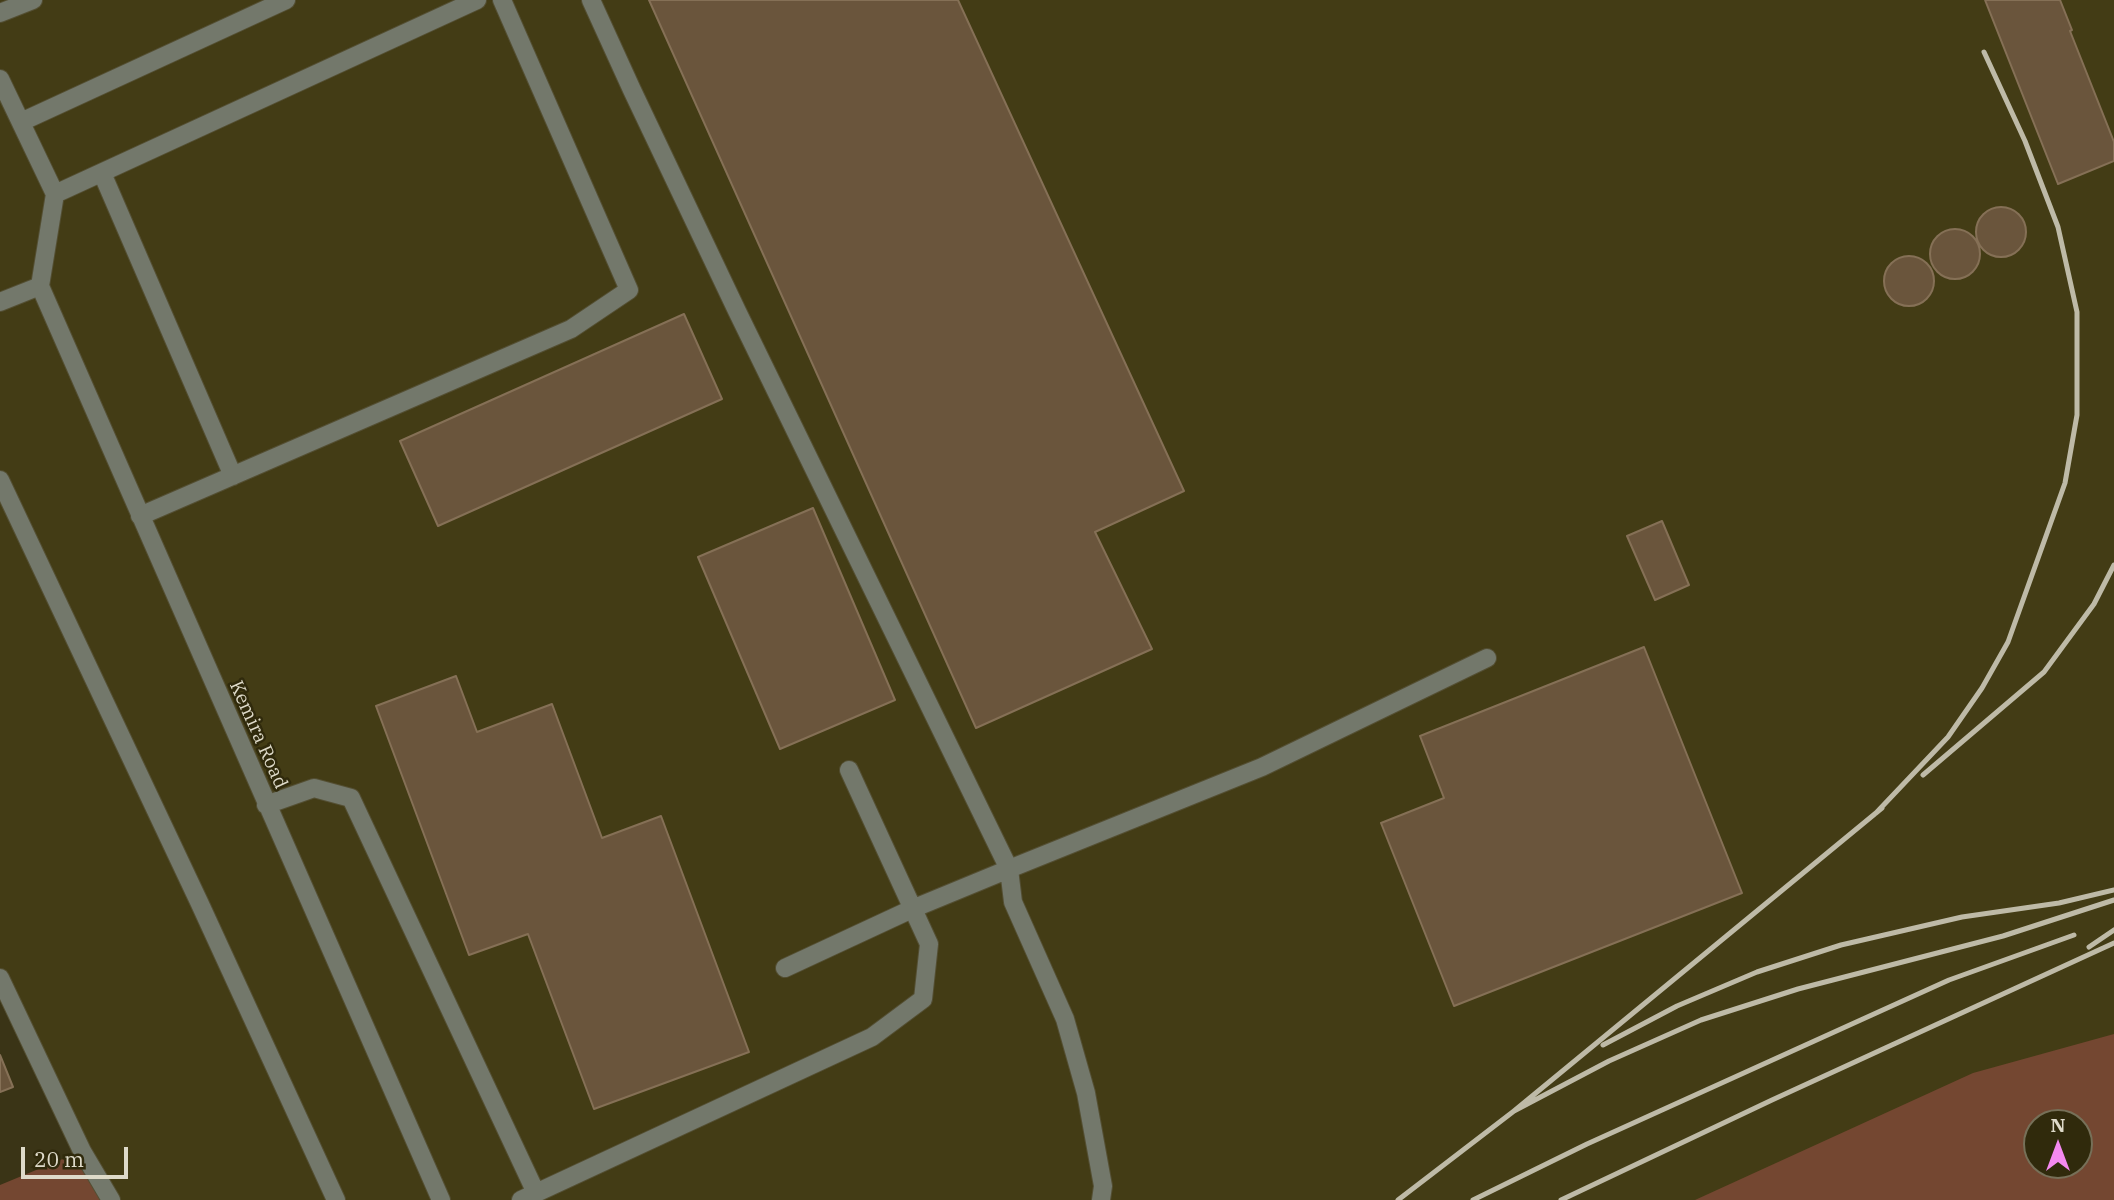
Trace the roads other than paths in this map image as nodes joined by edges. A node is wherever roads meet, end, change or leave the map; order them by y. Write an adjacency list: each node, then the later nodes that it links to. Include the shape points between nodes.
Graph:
1 (33, 0): 6 (street)
2 (286, 0): 8 (street)
3 (477, 0): 9 (street)
4 (502, 0): 13 (street, via 629,290 571,329)
5 (591, 0): 19 (street)
6 (0, 13)
7 (0, 79): 8 (street)
8 (21, 122): 10 (street)
9 (102, 173): 10 (street); 13 (street)
10 (55, 194): 11 (street)
11 (40, 286): 12 (street); 15 (street, Kemira Road)
12 (0, 302)
13 (233, 476): 15 (street)
14 (0, 480): 25 (street)
15 (140, 516): 18 (street, Kemira Road)
16 (1487, 658): 19 (street, via 1262,766)
17 (849, 770): 20 (street)
18 (266, 805): 23 (street, via 314,788 351,798); 26 (street, Kemira Road)
19 (1009, 869): 20 (street); 27 (street, via 1013,902 1065,1019 1086,1093)
20 (912, 909): 21 (street); 23 (street, via 929,944 923,999 872,1037)
21 (785, 968)
22 (0, 978): 24 (street, via 82,1151)
23 (529, 1196)
24 (111, 1200)
25 (335, 1200)
26 (442, 1200)
27 (1101, 1200)

